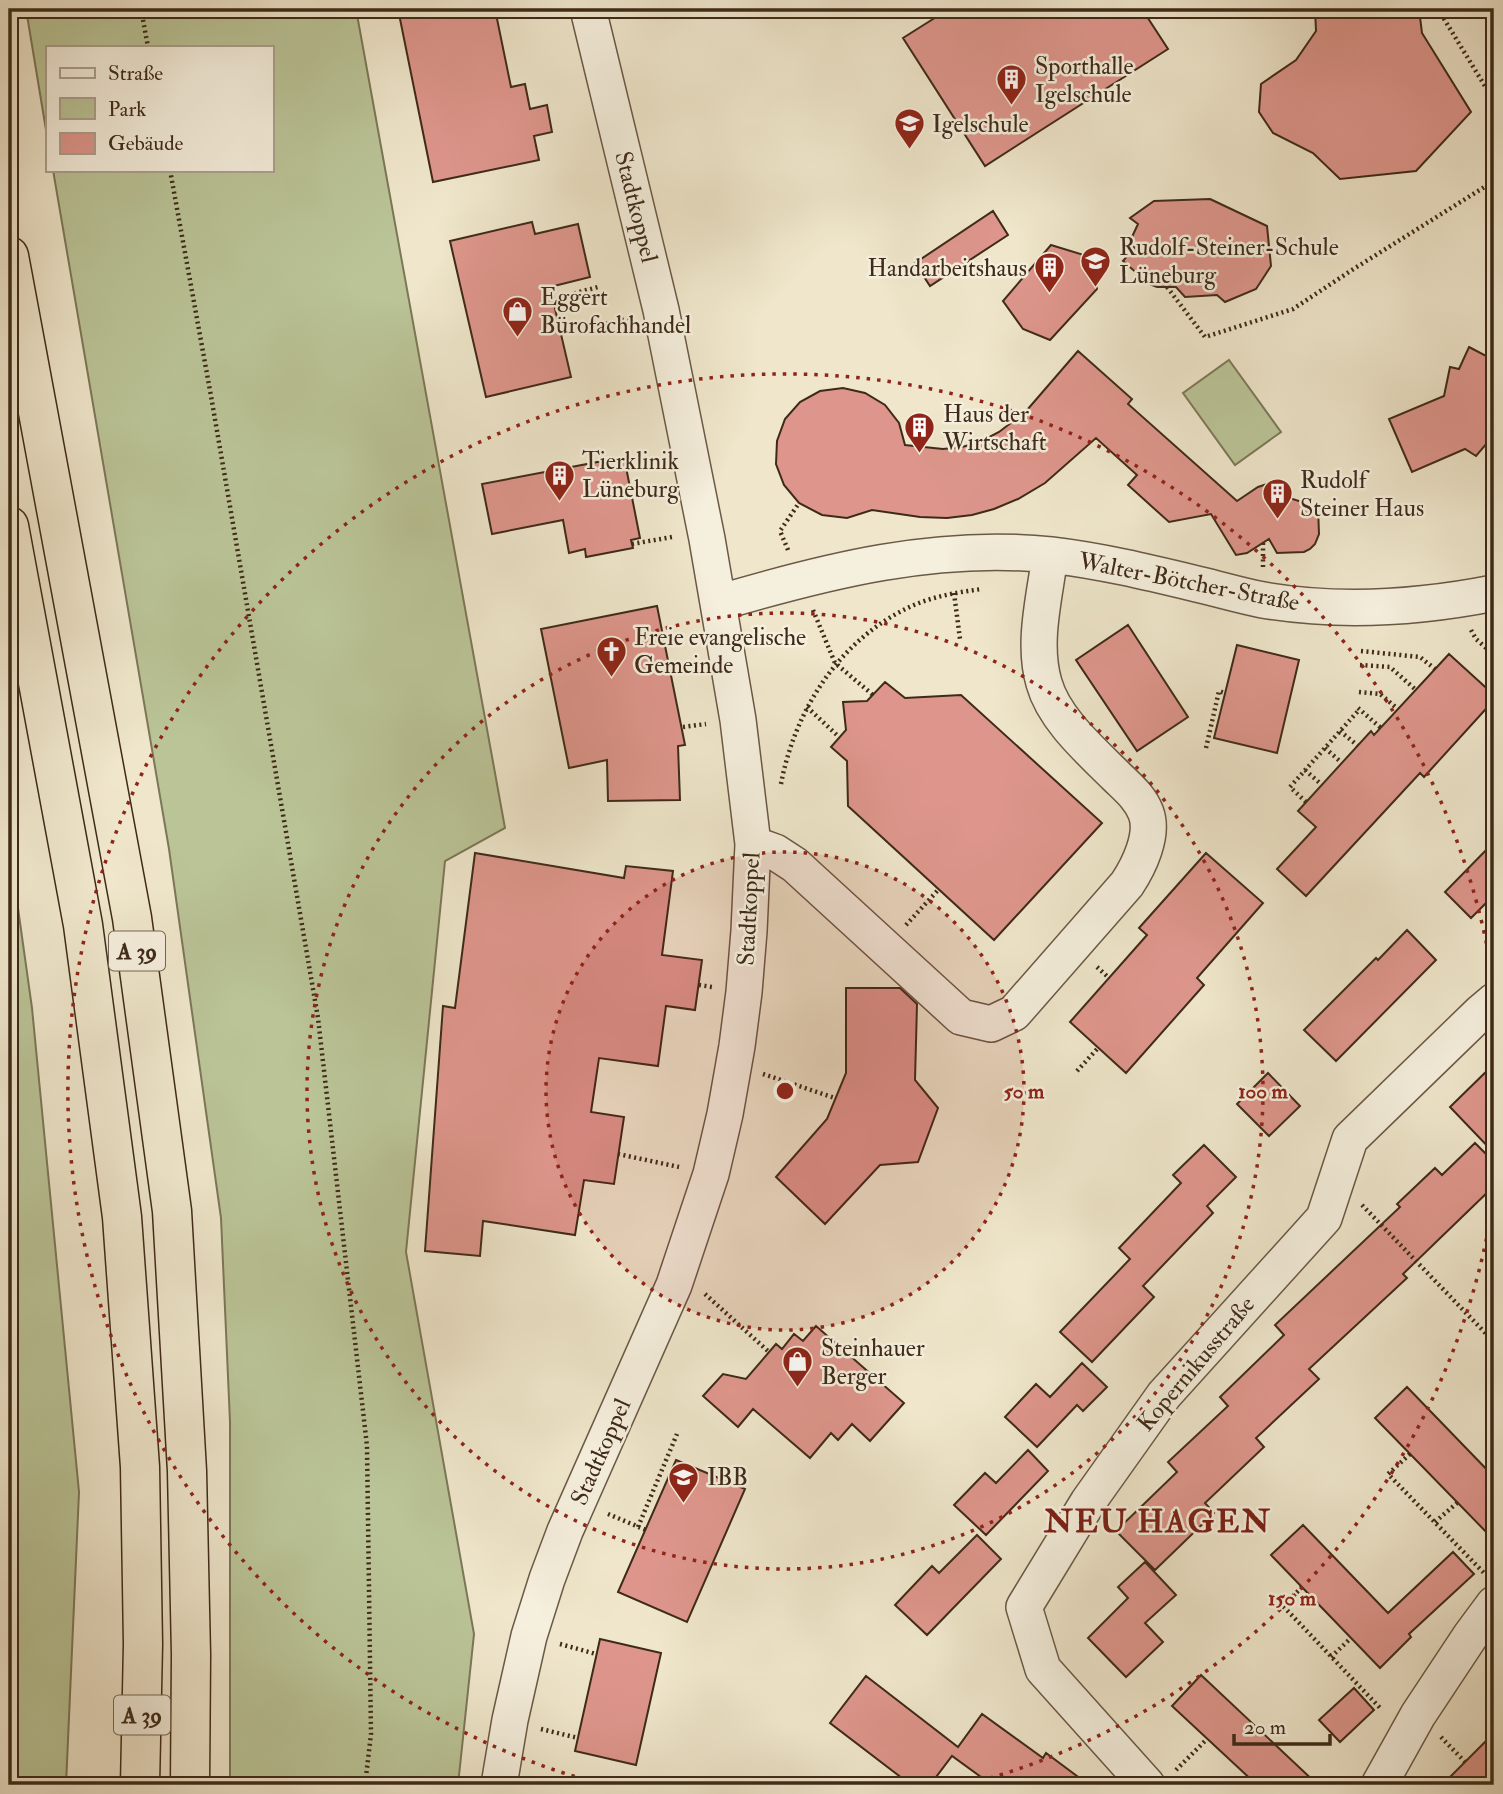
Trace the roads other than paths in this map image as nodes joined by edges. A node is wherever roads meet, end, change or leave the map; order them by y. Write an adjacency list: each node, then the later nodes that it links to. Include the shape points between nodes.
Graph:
1 (588, 9): 6 (street, Stadtkoppel, via 661,310)
2 (9, 256): 12 (highway, A 39, via 132,918 172,1211 187,1471)
3 (9, 526): 11 (highway, A 39, via 83,925 122,1217 140,1467)
4 (1050, 555): 5 (street, Walter-Bötcher-Straße, via 1128,567 1262,600 1312,606 1412,606); 6 (street, Walter-Bötcher-Straße, via 981,552 916,556 800,579); 7 (street, Walter-Bötcher-Straße, via 1039,653 1044,684 1070,730 1137,797 1147,816 1146,840 1128,884 1014,1013 991,1024 961,1017 795,865)
5 (1494, 593)
6 (718, 603): 7 (street, Stadtkoppel)
7 (753, 844): 13 (street, Stadtkoppel, via 744,992 711,1174 674,1285 547,1579 529,1636)
8 (1494, 1001): 10 (street, Kopernikusstraße, via 1350,1139 1324,1218 1164,1395 1088,1502 1024,1606 1043,1669)
9 (1490, 1589): 14 (street, via 1471,1635)
10 (1159, 1781)
11 (140, 1785)
12 (190, 1785)
13 (499, 1785)
14 (1379, 1785)

